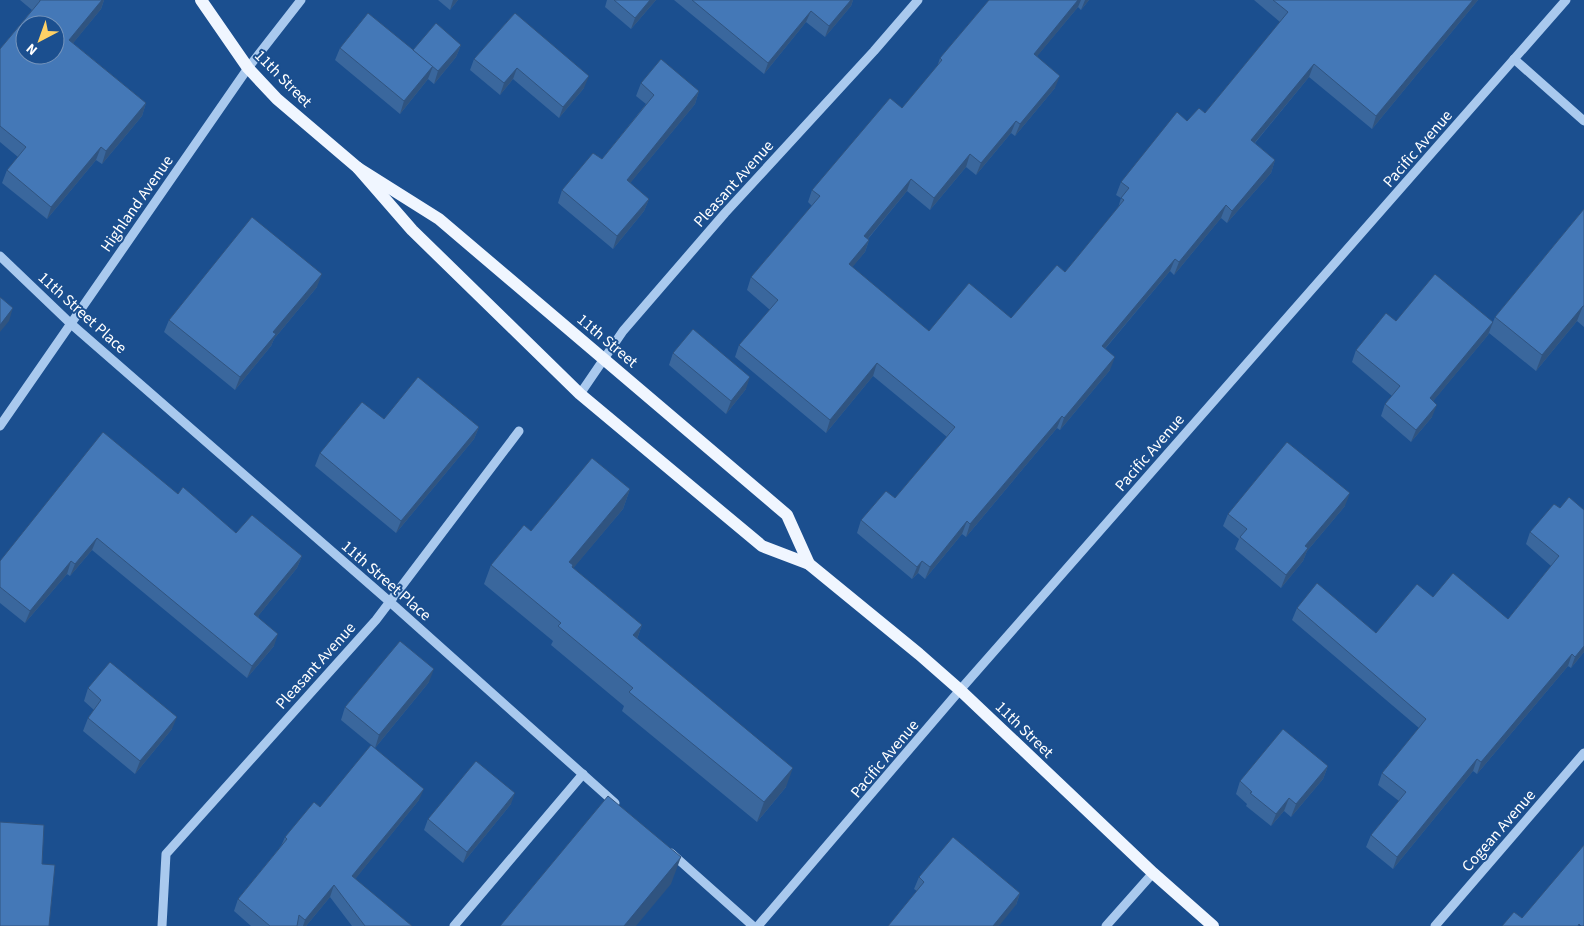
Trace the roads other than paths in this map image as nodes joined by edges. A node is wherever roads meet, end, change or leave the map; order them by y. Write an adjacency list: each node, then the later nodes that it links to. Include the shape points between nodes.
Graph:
1 (201, 0): 6 (main road, 11th Street)
2 (301, 0): 6 (street, Highland Avenue)
3 (918, 0): 11 (street, Pleasant Avenue, via 623,331)
4 (1566, 0): 5 (street, Pacific Avenue)
5 (1514, 59): 7 (street); 17 (street, Pacific Avenue)
6 (248, 68): 8 (main road, 11th Street, via 277,99); 10 (street, Highland Avenue)
7 (1584, 121)
8 (358, 168): 11 (main road, 11th Street, via 439,219); 12 (main road, 11th Street, via 412,230)
9 (0, 256): 10 (street, 11th Street Place)
10 (70, 323): 13 (street, Highland Avenue); 16 (street, 11th Street Place)
11 (606, 360): 12 (street, Pleasant Avenue); 15 (main road, 11th Street, via 787,515)
12 (580, 394): 15 (main road, 11th Street, via 762,546)
13 (0, 426)
14 (519, 431): 16 (street, Pleasant Avenue)
15 (809, 564): 17 (main road, 11th Street)
16 (390, 602): 19 (street, 11th Street Place); 23 (street, Pleasant Avenue, via 166,854)
17 (960, 690): 22 (main road, 11th Street); 26 (street, Pacific Avenue)
18 (1584, 753): 29 (street, Cogean Avenue)
19 (583, 774): 20 (street, 11th Street Place); 24 (street)
20 (619, 807)
21 (663, 846): 25 (street)
22 (1153, 873): 27 (street); 28 (main road, 11th Street)
23 (162, 926)
24 (454, 926)
25 (753, 926)
26 (758, 926)
27 (1106, 926)
28 (1213, 926)
29 (1435, 926)

